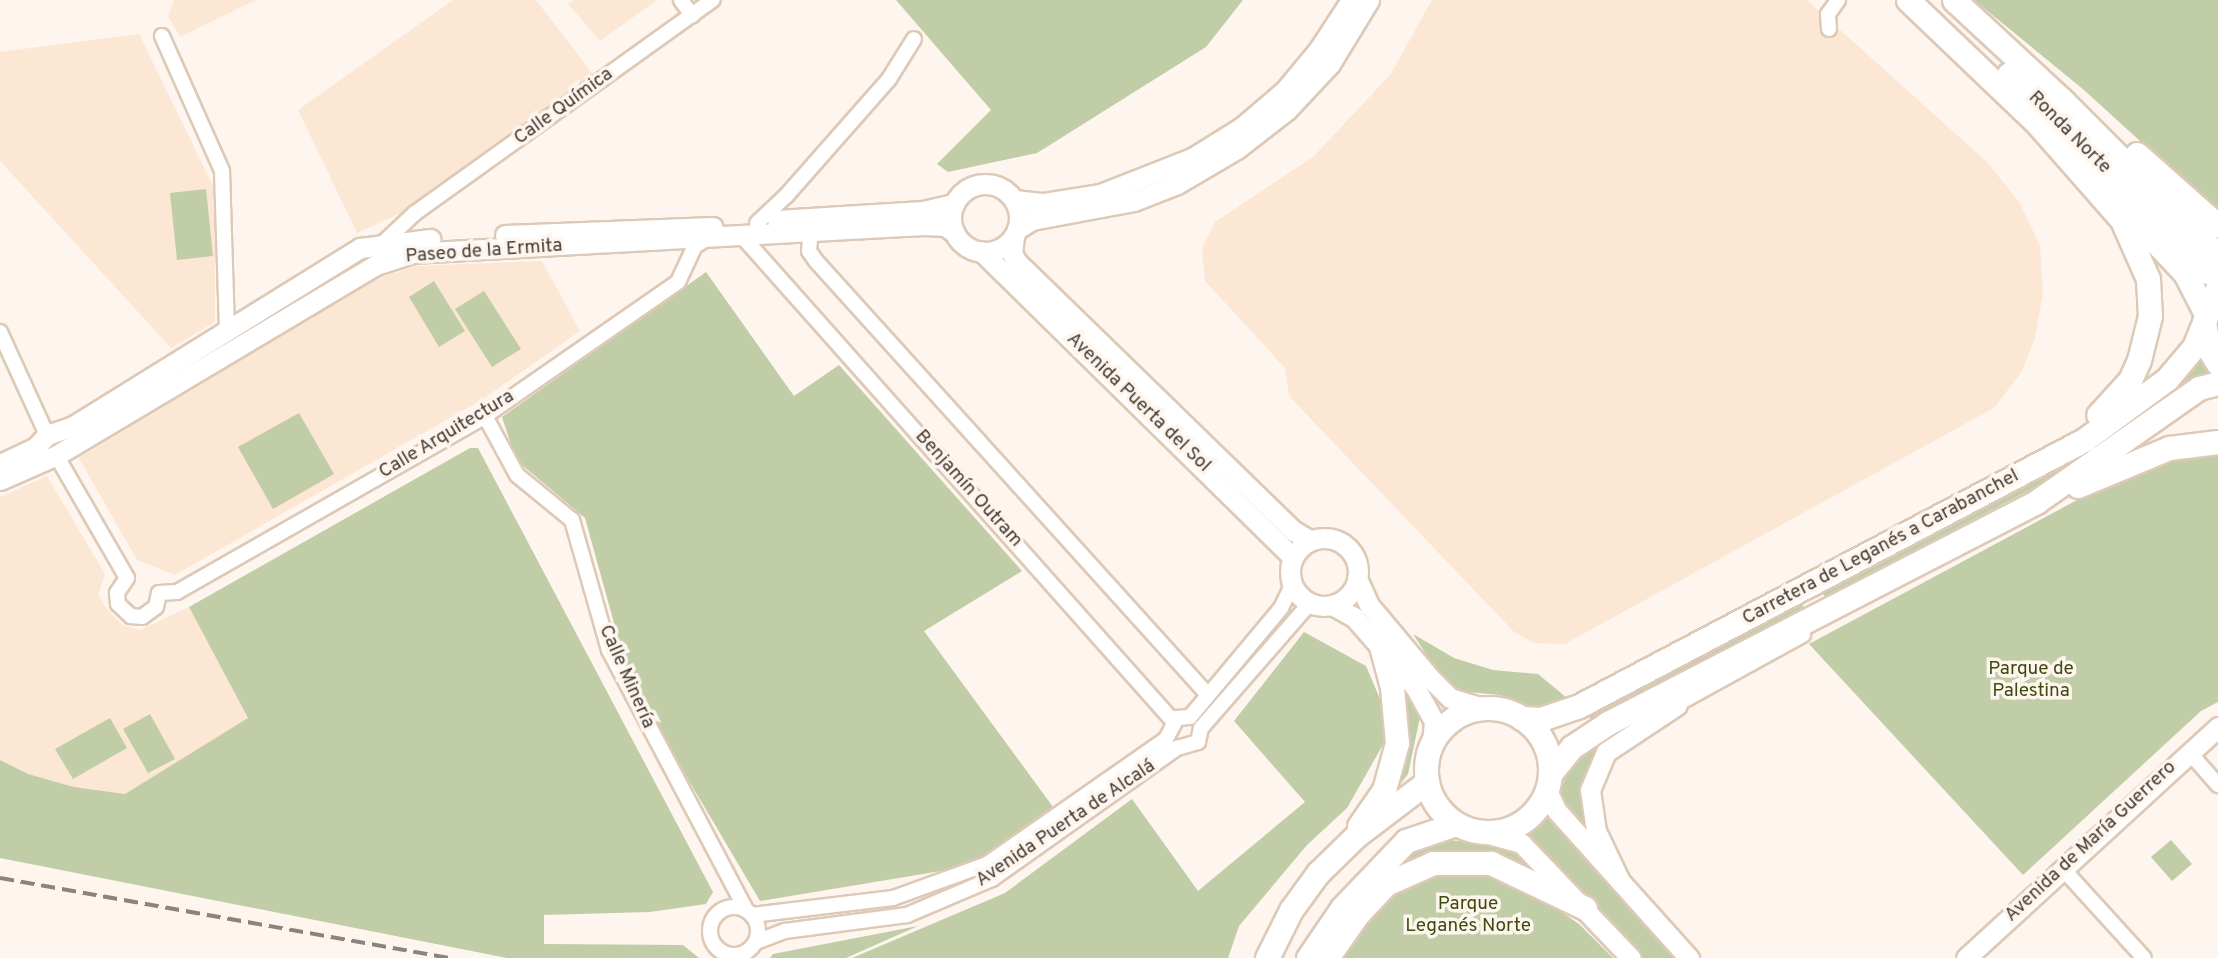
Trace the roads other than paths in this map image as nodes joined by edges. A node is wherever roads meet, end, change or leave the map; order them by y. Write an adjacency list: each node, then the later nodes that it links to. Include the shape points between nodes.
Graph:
1 (681, 0): 8 (street)
2 (713, 0): 8 (street, Calle Química)
3 (1351, 0): 15 (main road, via 1285,90 1242,128 1192,158 1100,194 1044,203)
4 (1369, 0): 21 (main road, via 1330,64 1287,110 1238,149 1177,184 1134,201 1032,220)
5 (1838, 0): 9 (street, via 1828,14)
6 (1914, 2): 12 (main road); 30 (main road, Ronda Norte, via 2052,114)
7 (1958, 4): 13 (main road, Ronda Norte, via 1999,29); 30 (main road, Ronda Norte)
8 (692, 15): 17 (street, Calle Química)
9 (1829, 29)
10 (162, 36): 33 (street, via 222,172)
11 (914, 39): 14 (street, via 895,73)
12 (2035, 121): 31 (main road, via 2185,273); 40 (main road, via 2122,220 2144,262 2150,316 2139,360 2109,407)
13 (2137, 154): 20 (main road); 24 (main road, Ronda Norte)
14 (786, 196): 18 (street, via 791,208); 19 (street)
15 (1014, 200): 16 (main road, via 999,187 980,184 963,191); 21 (main road)
16 (954, 204): 18 (main road, Paseo de la Ermita); 22 (main road)
17 (415, 213): 25 (street, via 412,226); 27 (street, Calle Química)
18 (810, 224): 19 (main road, Paseo de la Ermita); 22 (main road, Paseo de la Ermita, via 945,226); 52 (street, Benjamín Outram, via 809,251 816,261)
19 (765, 225): 23 (main road, Paseo de la Ermita); 25 (main road, Paseo de la Ermita); 29 (street)
20 (2218, 226)
21 (1015, 232): 28 (main road, via 999,248); 43 (main road, Avenida Puerta del Sol, via 1012,254 1027,272 1294,531)
22 (955, 233): 28 (main road)
23 (741, 235): 26 (main road, Paseo de la Ermita); 29 (street, Benjamín Outram)
24 (2218, 238)
25 (426, 239): 27 (main road, Paseo de la Ermita)
26 (706, 239): 36 (street, Calle Arquitectura, via 695,246 678,282); 38 (main road, Paseo de la Ermita, via 412,253 376,265)
27 (383, 243): 33 (main road, Paseo de la Ermita, via 352,253)
28 (981, 251): 44 (main road, Avenida Puerta del Sol)
29 (762, 258): 59 (street, Benjamín Outram)
30 (2214, 271): 31 (main road, Carretera de Leganés a Carabanchel)
31 (2204, 317): 34 (main road, via 2209,349); 40 (main road, Carretera de Leganés a Carabanchel, via 2194,346 2167,379 2084,440)
32 (0, 332): 38 (street)
33 (227, 332): 38 (main road, Paseo de la Ermita)
34 (2218, 364)
35 (2218, 383): 42 (main road, Carretera de Leganés a Carabanchel, via 2200,388)
36 (485, 416): 38 (street, Calle Arquitectura, via 177,592 159,593 151,613 131,616 117,599 127,578); 70 (street, Calle Minería, via 517,475 572,520 610,650)
37 (2218, 442): 42 (main road, via 2145,456)
38 (53, 444): 39 (main road, Paseo de la Ermita); 41 (main road, Paseo de la Ermita)
39 (0, 464)
40 (2024, 473): 55 (main road, Carretera de Leganés a Carabanchel, via 1579,706 1541,719)
41 (0, 480)
42 (2036, 502): 46 (main road, Carretera de Leganés a Carabanchel)
43 (1310, 540): 44 (main road); 45 (main road, via 1328,537 1345,545 1356,560)
44 (1293, 557): 47 (main road)
45 (1357, 578): 49 (main road, via 1349,595); 54 (main road, via 1369,605 1430,678 1450,698)
46 (1886, 582): 50 (main road); 57 (main road, Carretera de Leganés a Carabanchel, via 1863,589)
47 (1292, 585): 48 (main road); 52 (street, Avenida Puerta de Alcalá, via 1281,608)
48 (1310, 603): 49 (main road); 56 (street, Avenida Puerta de Alcalá)
49 (1332, 605): 51 (main road, via 1354,617)
50 (1802, 635): 53 (street)
51 (1381, 646): 60 (main road, via 1429,709 1434,721); 68 (main road, via 1398,724 1394,761 1376,804)
52 (1208, 695): 56 (street, Avenida Puerta de Alcalá)
53 (1677, 705): 57 (street, via 1656,715); 71 (main road, via 1606,752 1590,790 1596,831)
54 (1483, 708): 55 (main road); 60 (main road, via 1447,723)
55 (1521, 718): 64 (main road, via 1546,748)
56 (1196, 723): 59 (street, Avenida Puerta de Alcalá); 61 (street, Avenida Puerta de Alcalá, via 1198,742)
57 (1608, 723): 64 (main road, Carretera de Leganés a Carabanchel, via 1572,747)
58 (2218, 727): 62 (main road, Avenida de María Guerrero)
59 (1171, 728): 61 (street, Benjamín Outram); 74 (street, Avenida Puerta de Alcalá, via 987,864 893,898)
60 (1432, 744): 63 (main road)
61 (1180, 748): 75 (street, Avenida Puerta de Alcalá, via 979,885 907,915 785,931)
62 (2189, 752): 65 (street); 69 (main road, Avenida de María Guerrero)
63 (1427, 782): 66 (main road, via 1433,799); 68 (main road)
64 (1549, 782): 67 (main road, via 1536,811 1516,826); 71 (main road, via 1557,811)
65 (2218, 785)
66 (1456, 824): 67 (main road); 77 (main road, via 1406,841 1342,908)
67 (1480, 832): 73 (main road, via 1521,843)
68 (1341, 851): 76 (main road, via 1304,891)
69 (2063, 869): 81 (main road, Avenida de María Guerrero); 82 (street)
70 (727, 874): 72 (street, Calle Minería); 74 (street, Calle Minería)
71 (1620, 881): 80 (main road)
72 (727, 908): 74 (street); 75 (street, via 713,920 714,945 732,956 746,953)
73 (1585, 908): 78 (main road, via 1491,863 1433,863 1385,884); 79 (main road)
74 (749, 913): 75 (street, via 758,928)
75 (756, 942)
76 (1267, 958)
77 (1308, 958)
78 (1327, 958)
79 (1631, 958)
80 (1689, 958)
81 (1966, 958)
82 (2144, 958)

